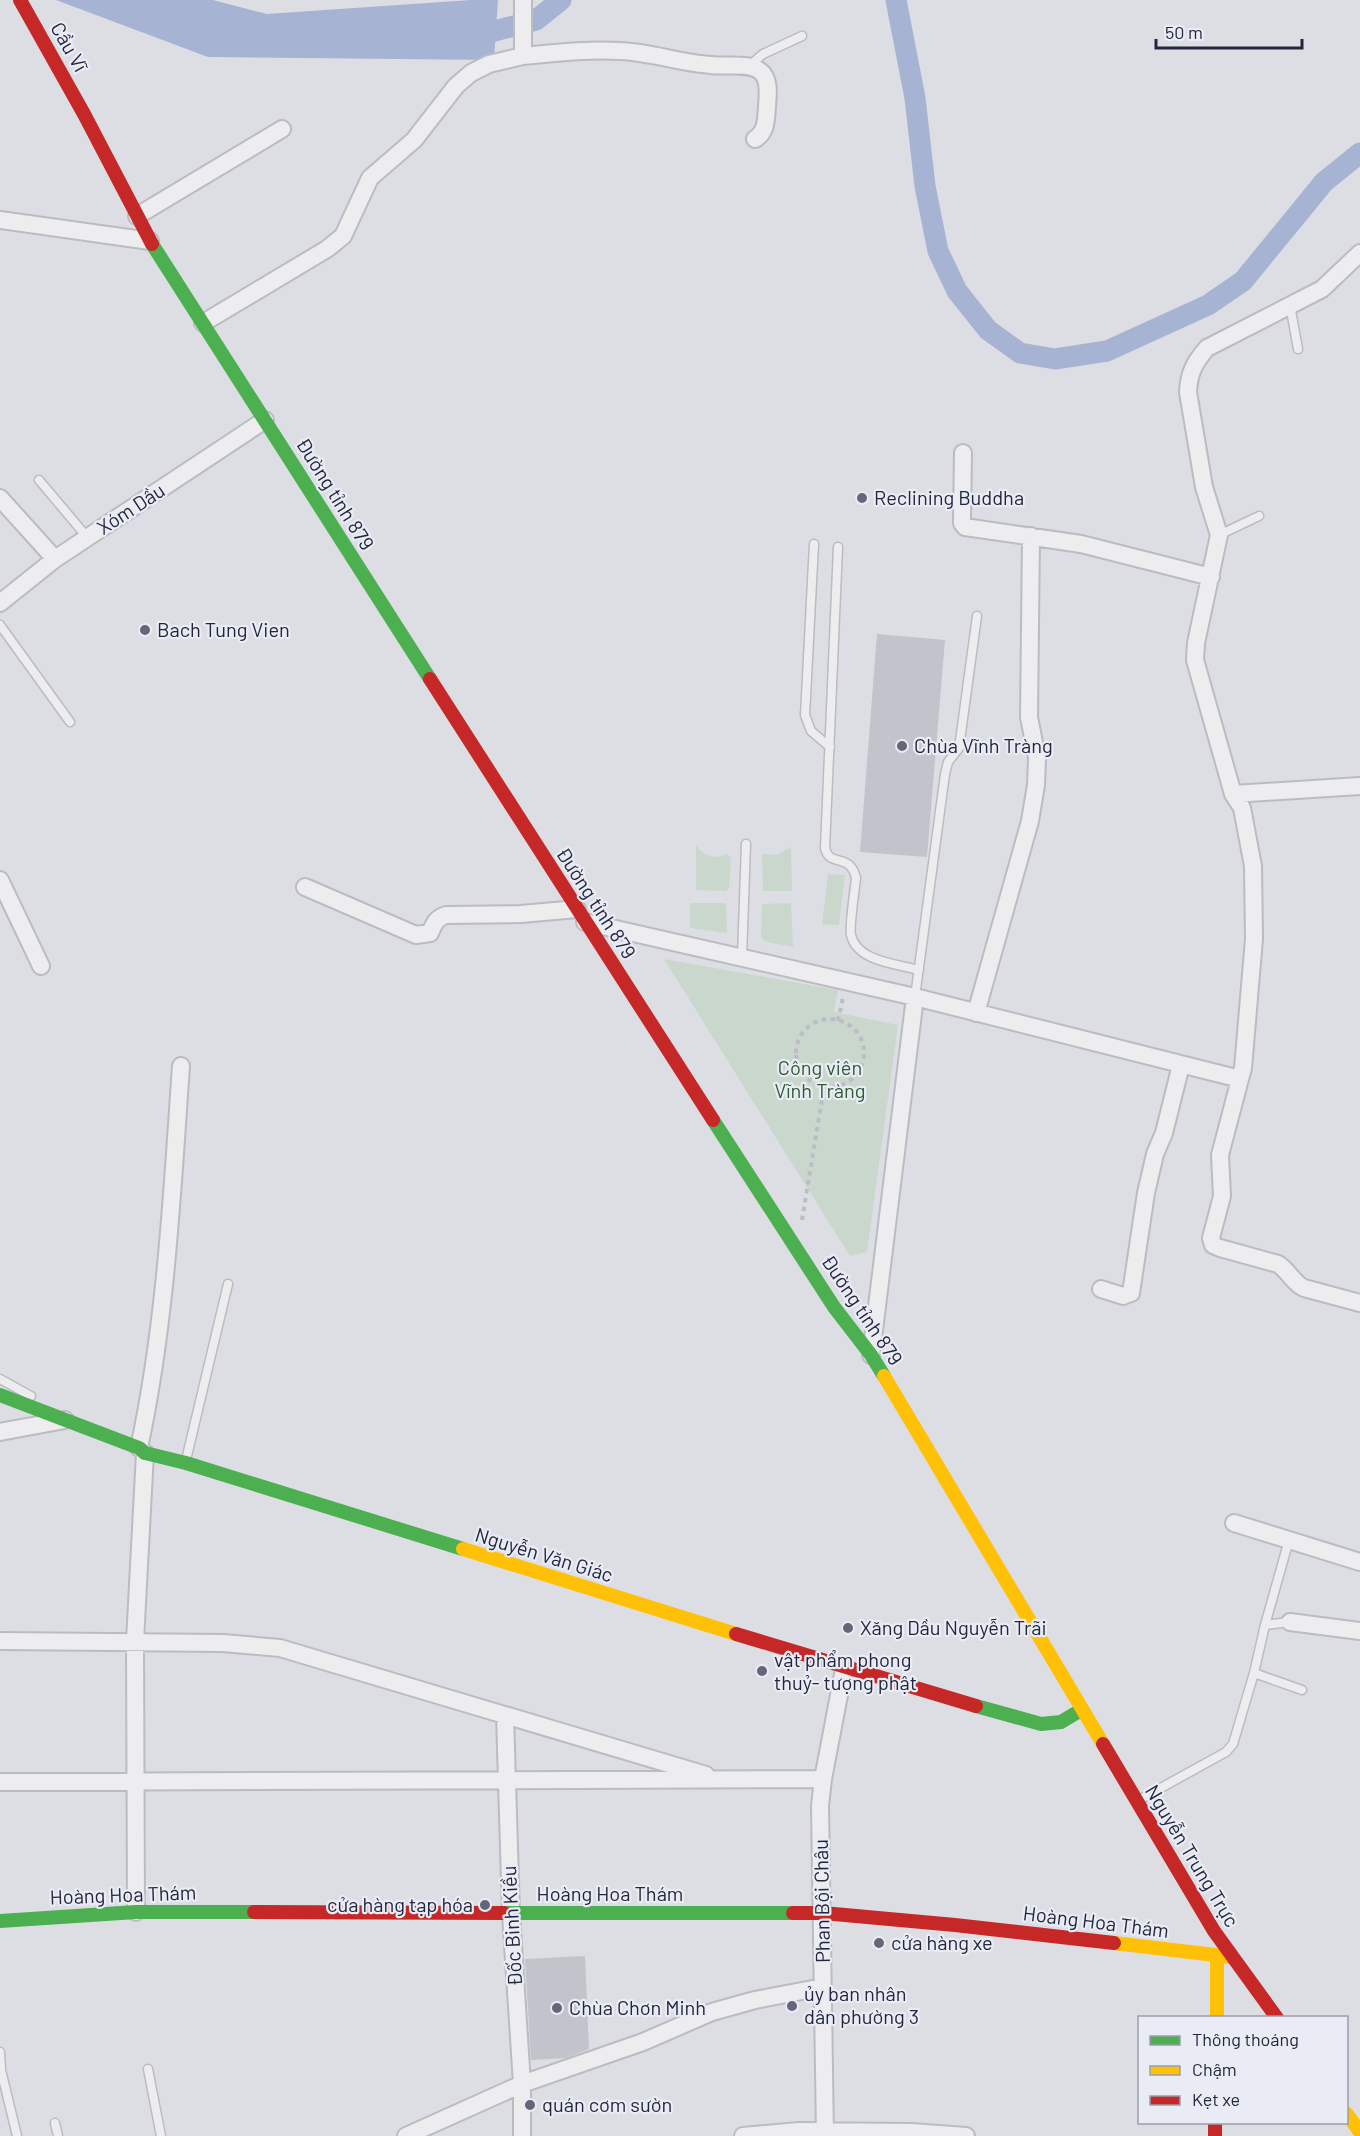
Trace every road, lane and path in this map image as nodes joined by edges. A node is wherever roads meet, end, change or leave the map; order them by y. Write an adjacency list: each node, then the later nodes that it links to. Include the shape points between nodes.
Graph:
1 (20, 0): 6 (main road, Cầu Vĩ)
2 (523, 0): 4 (street)
3 (802, 36): 5 (lane, via 763,54)
4 (523, 54): 5 (street, via 619,51); 14 (street, via 489,64 456,86 414,140 370,178 343,236)
5 (747, 67): 8 (street, via 759,70 767,85 764,129)
6 (84, 114): 9 (main road, Đường tỉnh 879)
7 (282, 129): 9 (street)
8 (755, 139)
9 (136, 216): 11 (main road, Đường tỉnh 879)
10 (0, 220): 11 (street)
11 (150, 241): 14 (main road, Đường tỉnh 879)
12 (1360, 253): 13 (street, via 1322,289)
13 (1290, 305): 15 (lane); 21 (street, via 1207,348 1194,362 1188,377 1204,487)
14 (203, 323): 16 (main road, Đường tỉnh 879)
15 (1298, 349)
16 (265, 420): 23 (street, Xóm Dầu); 38 (main road, Đường tỉnh 879)
17 (963, 453): 22 (street, via 962,523)
18 (39, 480): 23 (lane)
19 (0, 498): 26 (street)
20 (1258, 516): 21 (lane)
21 (1219, 535): 27 (street)
22 (1031, 536): 27 (street, via 1081,544); 43 (street, via 1029,717 1037,759 1036,785 1030,821)
23 (87, 537): 26 (street, Xóm Dầu)
24 (814, 544): 32 (lane, via 805,715 811,731)
25 (838, 547): 32 (lane)
26 (55, 559): 28 (street, Xóm Dầu)
27 (1211, 577): 34 (street, via 1195,660)
28 (0, 603)
29 (977, 616): 41 (lane, via 959,748 948,762 945,774)
30 (0, 625): 31 (lane)
31 (70, 722)
32 (830, 747): 41 (lane, via 825,848 831,858 854,869 851,935 870,957)
33 (1360, 786): 34 (street)
34 (1233, 794): 46 (street, via 1242,808 1252,866 1254,939)
35 (746, 844): 39 (lane)
36 (0, 880): 40 (street)
37 (305, 886): 38 (street, via 416,935 430,933 436,921 446,915)
38 (581, 915): 39 (street); 48 (main road, Đường tỉnh 879)
39 (742, 957): 42 (street)
40 (41, 966)
41 (919, 970): 42 (lane)
42 (915, 997): 43 (street); 52 (street)
43 (976, 1013): 44 (street)
44 (1181, 1065): 46 (street); 50 (street, via 1146,1193 1131,1293 1123,1296)
45 (182, 1066): 57 (street, via 164,1299)
46 (1240, 1078): 51 (street, via 1220,1155 1222,1196 1211,1238 1213,1245 1278,1264 1304,1288)
47 (824, 1087): 47 (path, via 835,1087 854,1078 864,1058 864,1047 853,1028 833,1019 810,1025 802,1033 795,1055 804,1076); 48 (path)
48 (797, 1250): 52 (main road, Đường tỉnh 879)
49 (228, 1284): 58 (lane)
50 (1101, 1289)
51 (1360, 1303)
52 (871, 1355): 70 (main road, Đường tỉnh 879)
53 (0, 1379): 55 (lane, via 30,1394)
54 (0, 1395): 55 (main road, Nguyễn Văn Giác)
55 (66, 1420): 56 (street); 57 (main road, Nguyễn Văn Giác)
56 (0, 1432)
57 (142, 1451): 58 (main road, Nguyễn Văn Giác); 66 (street)
58 (186, 1463): 67 (main road, Nguyễn Văn Giác)
59 (1234, 1523): 60 (street)
60 (1289, 1540): 61 (street); 63 (lane)
61 (1360, 1562)
62 (1290, 1623): 63 (lane); 64 (street)
63 (1265, 1625): 68 (lane)
64 (1360, 1631)
65 (0, 1641): 66 (street)
66 (135, 1641): 71 (street, via 280,1648); 74 (street)
67 (844, 1669): 70 (main road, Nguyễn Văn Giác, via 1041,1724 1061,1722); 72 (street, Phan Bội Châu)
68 (1254, 1673): 69 (lane); 77 (lane, via 1237,1736 1226,1752)
69 (1302, 1690)
70 (1082, 1710): 77 (main road, Nguyễn Trung Trực)
71 (505, 1715): 73 (street); 75 (street, Đốc Binh Kiều)
72 (823, 1779): 73 (street); 79 (street, Phan Bội Châu)
73 (725, 1780): 75 (street)
74 (135, 1781): 75 (street); 76 (street); 78 (street)
75 (506, 1781): 80 (street, Đốc Binh Kiều)
76 (0, 1782)
77 (1136, 1801): 83 (main road, Nguyễn Trung Trực)
78 (136, 1912): 80 (main road, Hoàng Hoa Thám); 81 (main road, Hoàng Hoa Thám)
79 (823, 1913): 80 (main road, Hoàng Hoa Thám); 82 (main road, Hoàng Hoa Thám); 84 (street, Phan Bội Châu)
80 (511, 1914): 89 (street, Đốc Binh Kiều)
81 (0, 1921)
82 (1217, 1956): 83 (main road, Hoàng Hoa Thám); 85 (main road)
83 (1232, 1957): 86 (main road, Nguyễn Trung Trực)
84 (823, 1987): 89 (street, via 712,2012 643,2042); 93 (street, Phan Bội Châu)
85 (1217, 2016)
86 (1275, 2016)
87 (0, 2052): 94 (lane)
88 (148, 2069): 96 (lane)
89 (522, 2084): 97 (street); 98 (street, Đốc Binh Kiều)
90 (1353, 2115): 92 (main road)
91 (55, 2123): 95 (lane)
92 (1360, 2132)
93 (825, 2133): 99 (street); 100 (street)
94 (17, 2136)
95 (58, 2136)
96 (161, 2136)
97 (405, 2136)
98 (522, 2136)
99 (743, 2136)
100 (966, 2136)

